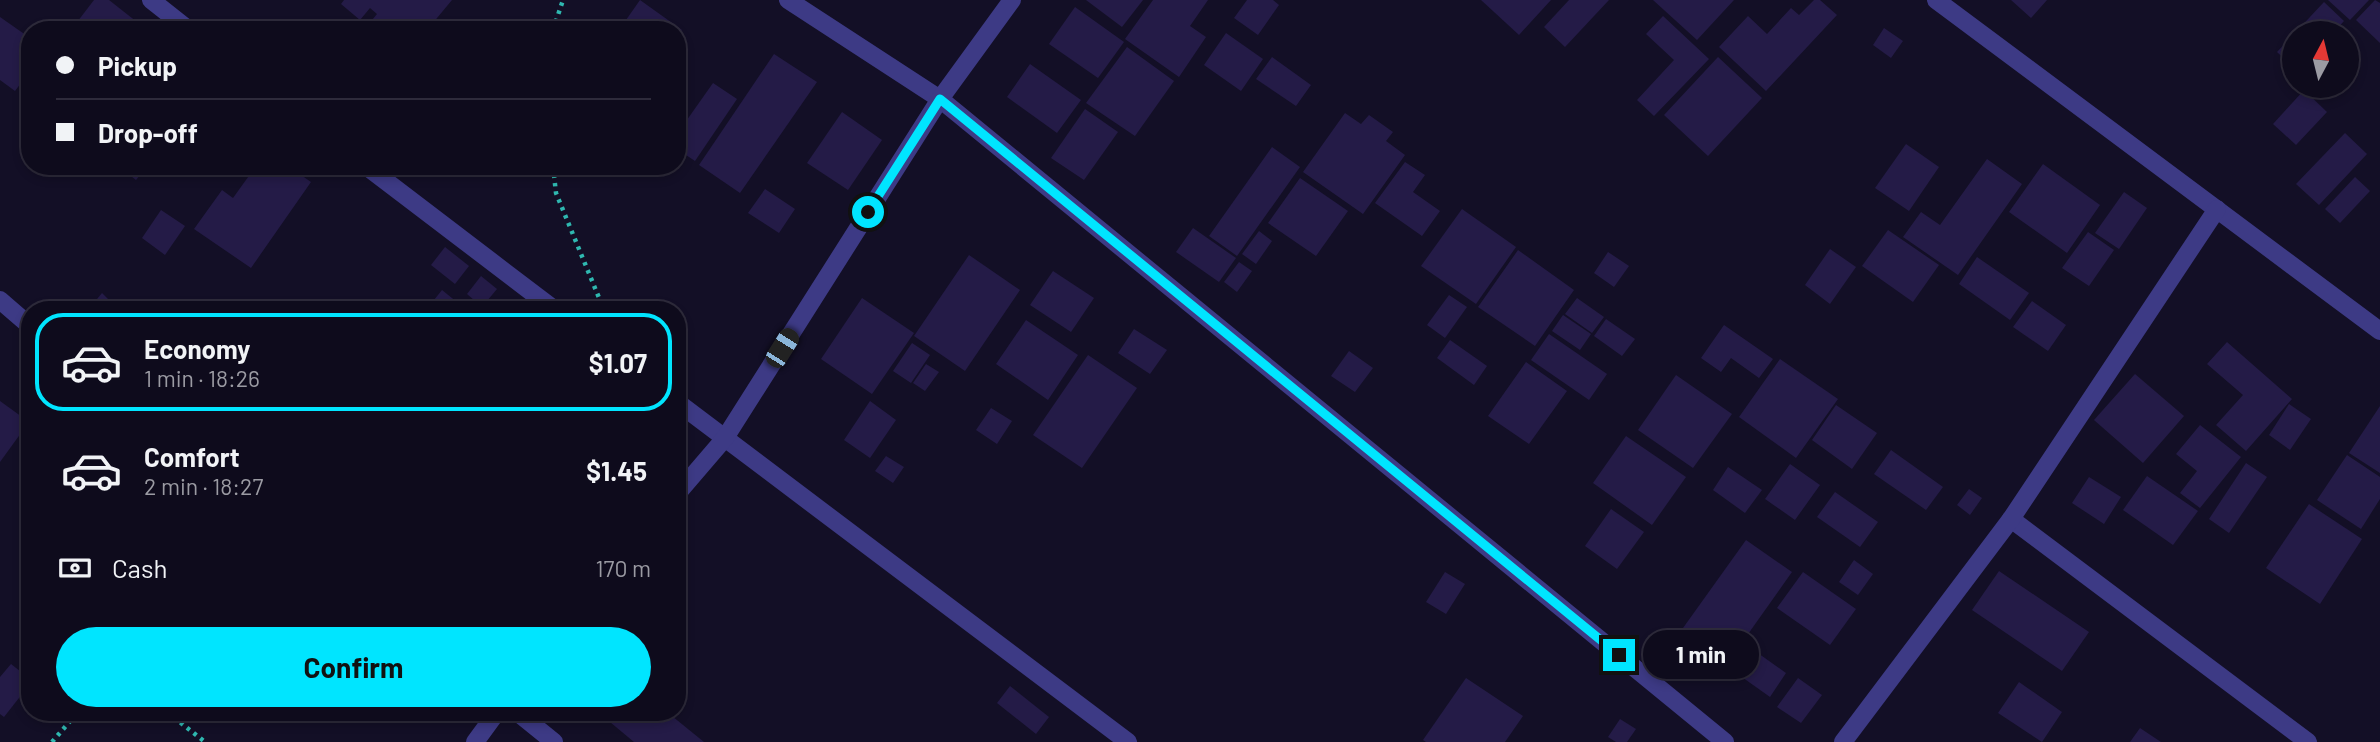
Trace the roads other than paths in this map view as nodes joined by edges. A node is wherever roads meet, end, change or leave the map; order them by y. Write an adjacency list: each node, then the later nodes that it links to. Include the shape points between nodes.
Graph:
1 (151, 0): 5 (street)
2 (788, 0): 6 (street)
3 (1012, 0): 6 (street)
4 (1936, 0): 8 (street)
5 (178, 21)
6 (940, 99): 14 (street); 22 (street)
7 (378, 175): 10 (street)
8 (2217, 209): 12 (street); 16 (street)
9 (0, 299): 11 (street)
10 (543, 301)
11 (21, 318)
12 (2380, 331)
13 (686, 409): 14 (street)
14 (725, 438): 15 (street); 21 (street)
15 (686, 484)
16 (2011, 519): 23 (street); 24 (street)
17 (490, 721): 19 (street)
18 (528, 721): 20 (street)
19 (475, 742)
20 (554, 742)
21 (1128, 742)
22 (1725, 742)
23 (1843, 742)
24 (2308, 742)

